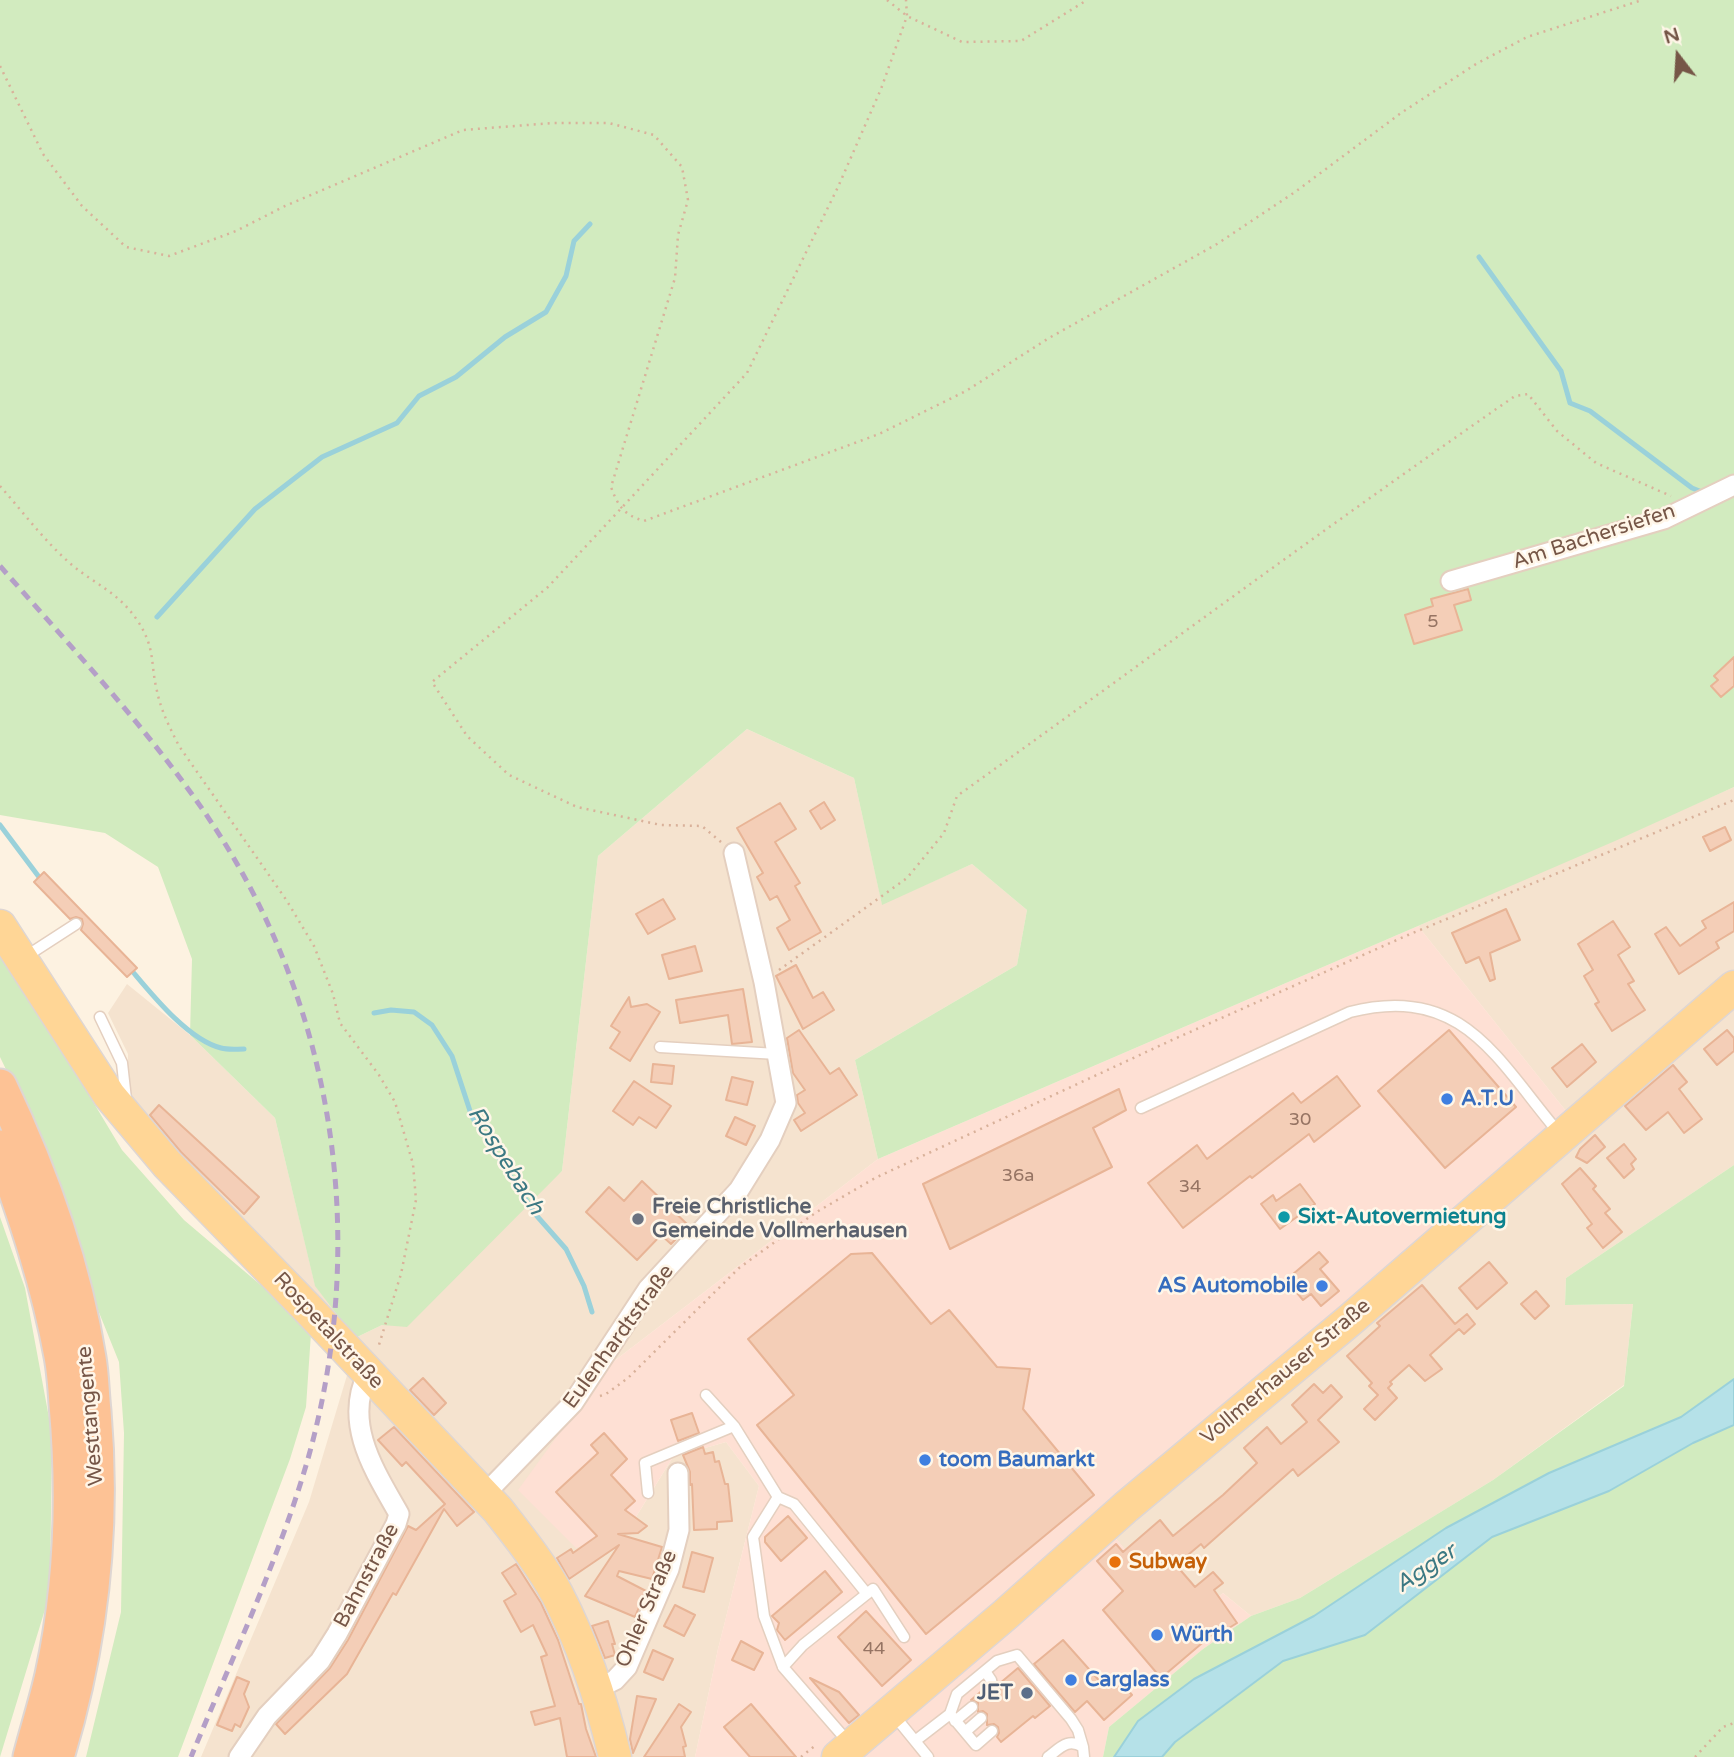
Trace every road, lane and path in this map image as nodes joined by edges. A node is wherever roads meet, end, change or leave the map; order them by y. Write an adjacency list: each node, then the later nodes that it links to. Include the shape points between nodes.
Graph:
1 (887, 0): 5 (path)
2 (906, 0): 5 (path)
3 (1087, 0): 5 (path, via 1021,41 962,42)
4 (1642, 0): 10 (path, via 1527,37 1476,64 1217,244 1049,338 966,391 891,428 644,522)
5 (907, 16): 10 (path, via 838,187 747,373)
6 (0, 66): 10 (path, via 43,154 82,206 127,247 169,256 463,130 609,123 654,135 682,167 688,200 678,235 675,278 611,487)
7 (1734, 485): 9 (street, Am Bachersiefen)
8 (0, 486): 27 (path, via 51,544 121,598 138,620 148,638 165,719 179,746 287,901 314,946 340,1023 395,1102 413,1164 416,1200 394,1301)
9 (1690, 505): 11 (street, Am Bachersiefen, via 1664,519); 17 (path, via 1596,463 1557,431 1528,394 1515,396 957,796 944,833 907,878)
10 (619, 508): 13 (path, via 548,587 432,682 467,736 509,775 577,807 660,825 702,826)
11 (1451, 581)
12 (1734, 800): 28 (path, via 1408,935 875,1178 815,1213 739,1268)
13 (734, 853): 17 (street, Eulenhardtstraße)
14 (76, 924): 16 (lane)
15 (0, 926): 16 (main road, Rospetalstraße)
16 (22, 959): 24 (main road, Rospetalstraße, via 109,1095)
17 (764, 982): 21 (street, Eulenhardtstraße)
18 (1734, 987): 25 (main road, Vollmerhauser Straße)
19 (100, 1017): 24 (lane, via 122,1063)
20 (660, 1047): 21 (lane)
21 (777, 1054): 33 (street, Eulenhardtstraße, via 786,1103 770,1140 739,1190 648,1289 573,1403)
22 (0, 1086): 52 (highway, Westtangente, via 44,1187 65,1255 89,1358 97,1444 97,1518 88,1622 73,1704)
23 (1141, 1108): 25 (lane, via 1350,1012 1395,1005 1436,1013 1475,1033)
24 (128, 1117): 27 (main road, Rospetalstraße, via 167,1164)
25 (1561, 1136): 42 (main road, Vollmerhauser Straße)
26 (0, 1147): 51 (highway, Westtangente, via 49,1299 62,1359 70,1445 63,1607 52,1674)
27 (368, 1373): 33 (main road, Rospetalstraße); 53 (street, Bahnstraße, via 361,1386 358,1422 366,1451 399,1514 396,1524 320,1661 267,1716)
28 (628, 1378)
29 (706, 1395): 30 (lane)
30 (734, 1426): 32 (lane, via 645,1463); 34 (lane)
31 (678, 1473): 40 (street, Ohler Straße, via 679,1530 669,1569 627,1667 615,1680)
32 (648, 1493)
33 (483, 1496): 40 (main road, Rospetalstraße, via 521,1539 556,1594)
34 (778, 1497): 35 (lane, via 794,1504); 37 (lane, via 753,1537 764,1616)
35 (867, 1594): 36 (lane, via 873,1589); 37 (lane)
36 (904, 1637)
37 (783, 1667): 49 (lane, via 838,1727)
38 (985, 1671): 39 (lane); 43 (lane, via 957,1694); 50 (lane, via 997,1661 1017,1655 1071,1719)
39 (993, 1689)
40 (595, 1690): 54 (main road, Rospetalstraße)
41 (972, 1707): 43 (lane)
42 (891, 1712): 48 (lane); 49 (main road, Vollmerhauser Straße)
43 (952, 1718): 47 (lane); 48 (lane)
44 (981, 1718): 47 (lane)
45 (1734, 1723): 57 (path, via 1723,1727)
46 (992, 1731): 47 (lane, via 976,1745)
47 (965, 1732)
48 (915, 1741): 55 (lane)
49 (844, 1752)
50 (1084, 1752): 56 (lane, via 1068,1742)
51 (30, 1757)
52 (57, 1757)
53 (239, 1757)
54 (615, 1757)
55 (928, 1757)
56 (1048, 1757)
57 (1695, 1757)

